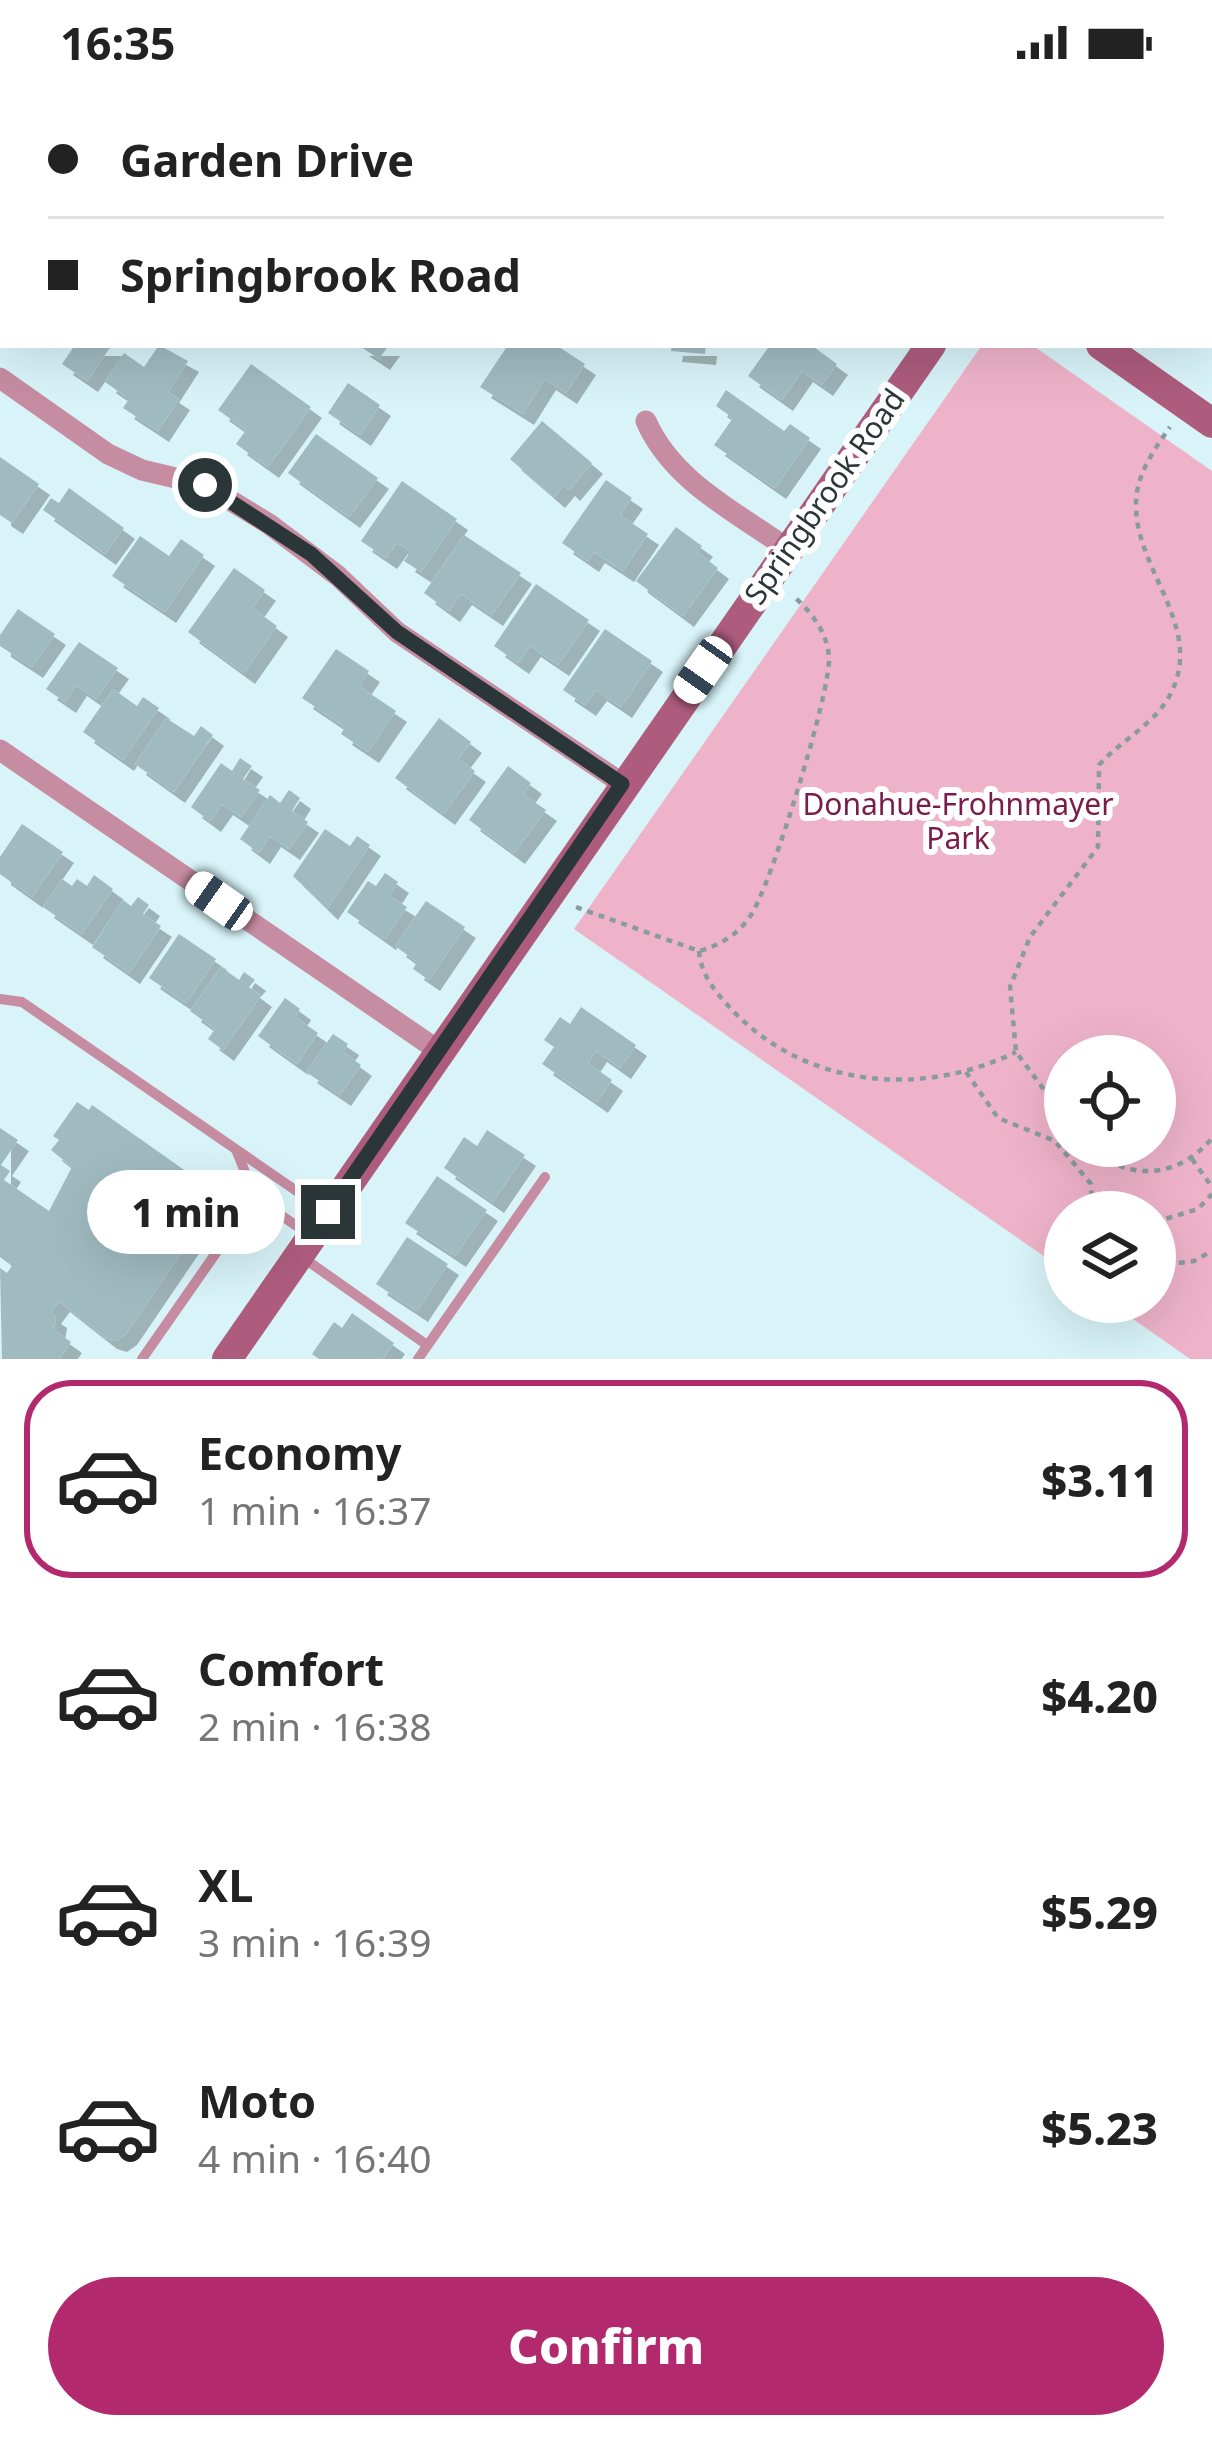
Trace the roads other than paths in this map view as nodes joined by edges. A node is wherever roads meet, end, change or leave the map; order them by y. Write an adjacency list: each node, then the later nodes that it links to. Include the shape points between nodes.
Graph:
1 (929, 348): 6 (street, Springbrook Road)
2 (1105, 348): 5 (street)
3 (0, 378): 8 (street, via 108,454 205,485 269,524 397,632)
4 (646, 421): 6 (street, via 678,472)
5 (1212, 423)
6 (788, 549): 8 (street, Springbrook Road)
7 (0, 750): 10 (street)
8 (622, 784): 10 (street, Springbrook Road)
9 (0, 999): 11 (lane, via 22,1002)
10 (439, 1051): 14 (street, Springbrook Road)
11 (236, 1149): 13 (lane); 14 (lane)
12 (545, 1177): 15 (lane)
13 (255, 1197): 14 (lane); 16 (lane)
14 (312, 1234): 15 (lane); 17 (street, Springbrook Road)
15 (428, 1345): 18 (lane)
16 (142, 1359)
17 (226, 1359)
18 (418, 1359)

